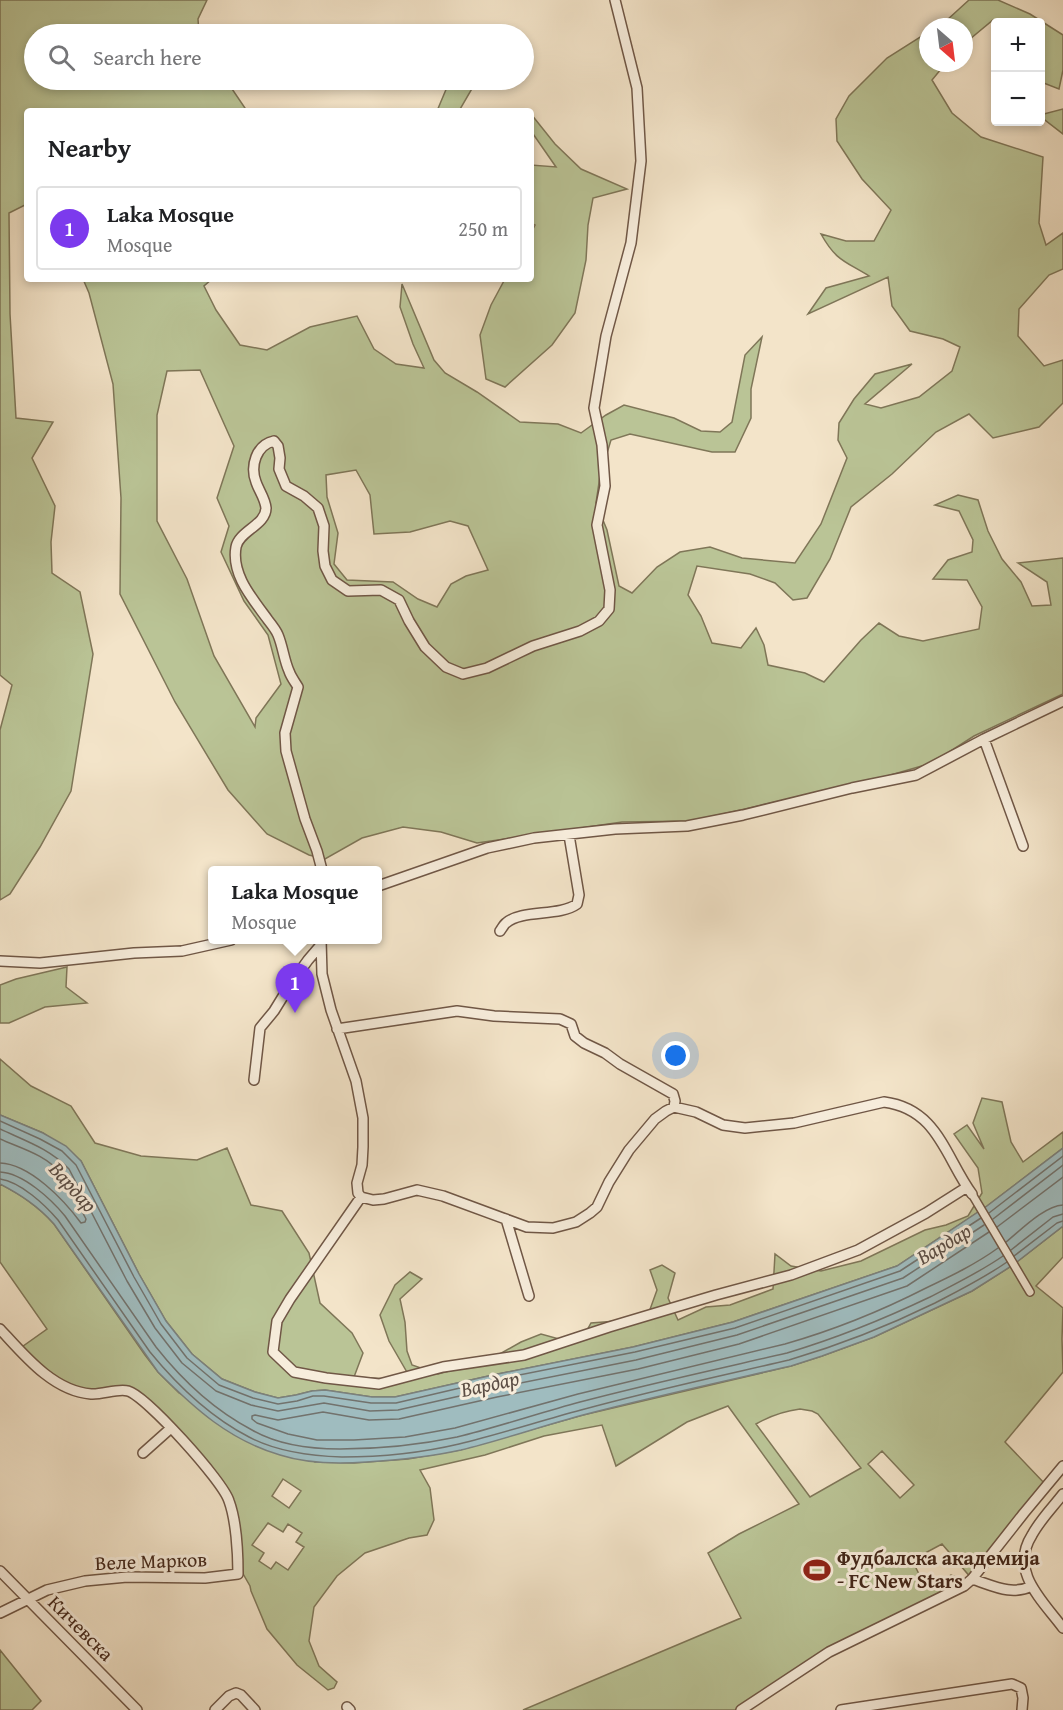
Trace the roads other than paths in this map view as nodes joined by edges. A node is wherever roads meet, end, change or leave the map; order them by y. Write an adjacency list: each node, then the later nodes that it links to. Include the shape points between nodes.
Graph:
1 (615, 0): 6 (street, via 637,88 641,161 631,243 606,336 594,408 605,486 597,525 610,590 609,609 599,621 580,631 534,646 487,668 463,674 455,671 425,647 399,600 381,590 348,591 332,580 325,566 324,526 318,508 286,486 274,441 257,453 255,480 266,510 236,544 236,563 239,577 278,633 289,672 298,687 285,733 286,751)
2 (1063, 701): 3 (street)
3 (984, 739): 4 (street, via 916,776 687,826); 5 (street)
4 (569, 835): 7 (street, via 487,848); 8 (street, via 579,895 577,904 516,917)
5 (1023, 846)
6 (321, 866)
7 (382, 885)
8 (500, 931)
9 (211, 944): 12 (street, via 182,951 40,963)
10 (320, 944): 14 (street, via 260,1028)
11 (321, 944): 13 (street, via 322,974)
12 (0, 961)
13 (337, 1029): 15 (street, via 457,1011 560,1019 571,1024 575,1036 584,1043 673,1094); 17 (street, via 356,1081 363,1118 362,1165 357,1183)
14 (254, 1080)
15 (674, 1107): 16 (street, via 723,1125 745,1128 795,1123 877,1103 892,1103 928,1122); 18 (street, via 655,1119 628,1150 590,1213 576,1222 553,1228 527,1227)
16 (969, 1190): 17 (street, via 858,1250 791,1275 524,1355 443,1367 379,1384 294,1372 273,1352 277,1321); 19 (street)
17 (361, 1197): 18 (street, via 384,1199 417,1190)
18 (506, 1219): 20 (street)
19 (1030, 1292)
20 (529, 1296)
21 (0, 1329): 22 (street, via 52,1379 82,1393 128,1391)
22 (171, 1428): 23 (street); 29 (street, Веле Марков, via 207,1467 229,1500 238,1574 85,1581)
23 (143, 1453)
24 (1063, 1466): 27 (street)
25 (1063, 1494): 28 (street, via 1024,1550 1024,1570)
26 (0, 1571): 29 (street, Кичевска)
27 (972, 1579): 28 (street, via 1008,1590 1022,1591); 36 (street, via 944,1597 829,1652)
28 (1032, 1586): 31 (street)
29 (26, 1599): 30 (street, Веле Марков); 33 (street, Кичевска)
30 (0, 1613)
31 (1063, 1628)
32 (926, 1698): 37 (street); 38 (street); 39 (street, via 1012,1684 1021,1688)
33 (137, 1710)
34 (215, 1710): 35 (street, via 236,1693)
35 (255, 1710)
36 (741, 1710)
37 (841, 1710)
38 (925, 1710)
39 (1022, 1710)

